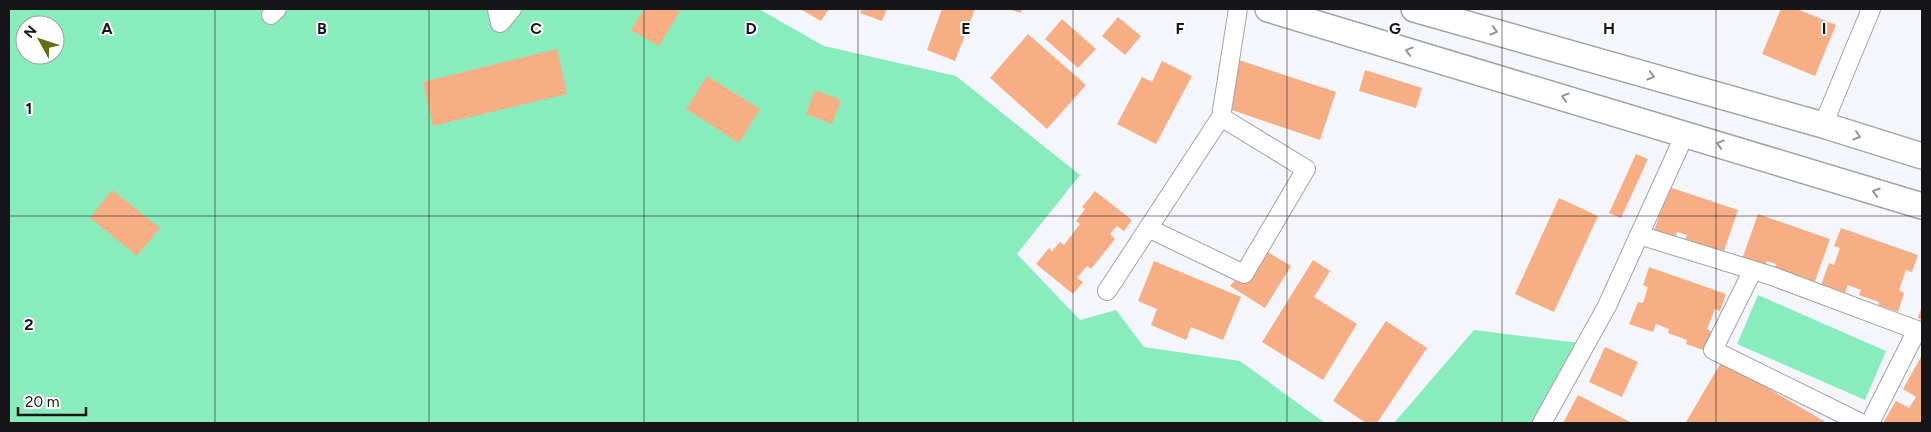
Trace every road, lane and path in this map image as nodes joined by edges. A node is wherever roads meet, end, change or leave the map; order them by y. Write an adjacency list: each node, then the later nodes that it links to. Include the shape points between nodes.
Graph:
1 (496, 9): 2 (street, via 500,23)
2 (512, 9)
3 (1238, 9): 8 (street)
4 (1270, 9): 10 (main road, one-way to 4)
5 (1414, 9): 7 (main road)
6 (1871, 9): 9 (street)
7 (1456, 14): 9 (main road, one-way to 9)
8 (1221, 117): 13 (street); 13 (street, via 1306,169 1244,274)
9 (1823, 125): 11 (main road, one-way to 11)
10 (1683, 132): 12 (main road, one-way to 10); 14 (street)
11 (1922, 156)
12 (1922, 206)
13 (1148, 228): 16 (street)
14 (1639, 235): 15 (street); 18 (street, via 1607,306)
15 (1753, 270): 17 (street); 19 (street, via 1713,350)
16 (1107, 291)
17 (1920, 331): 20 (street)
18 (1542, 423)
19 (1861, 423)
20 (1870, 423)

